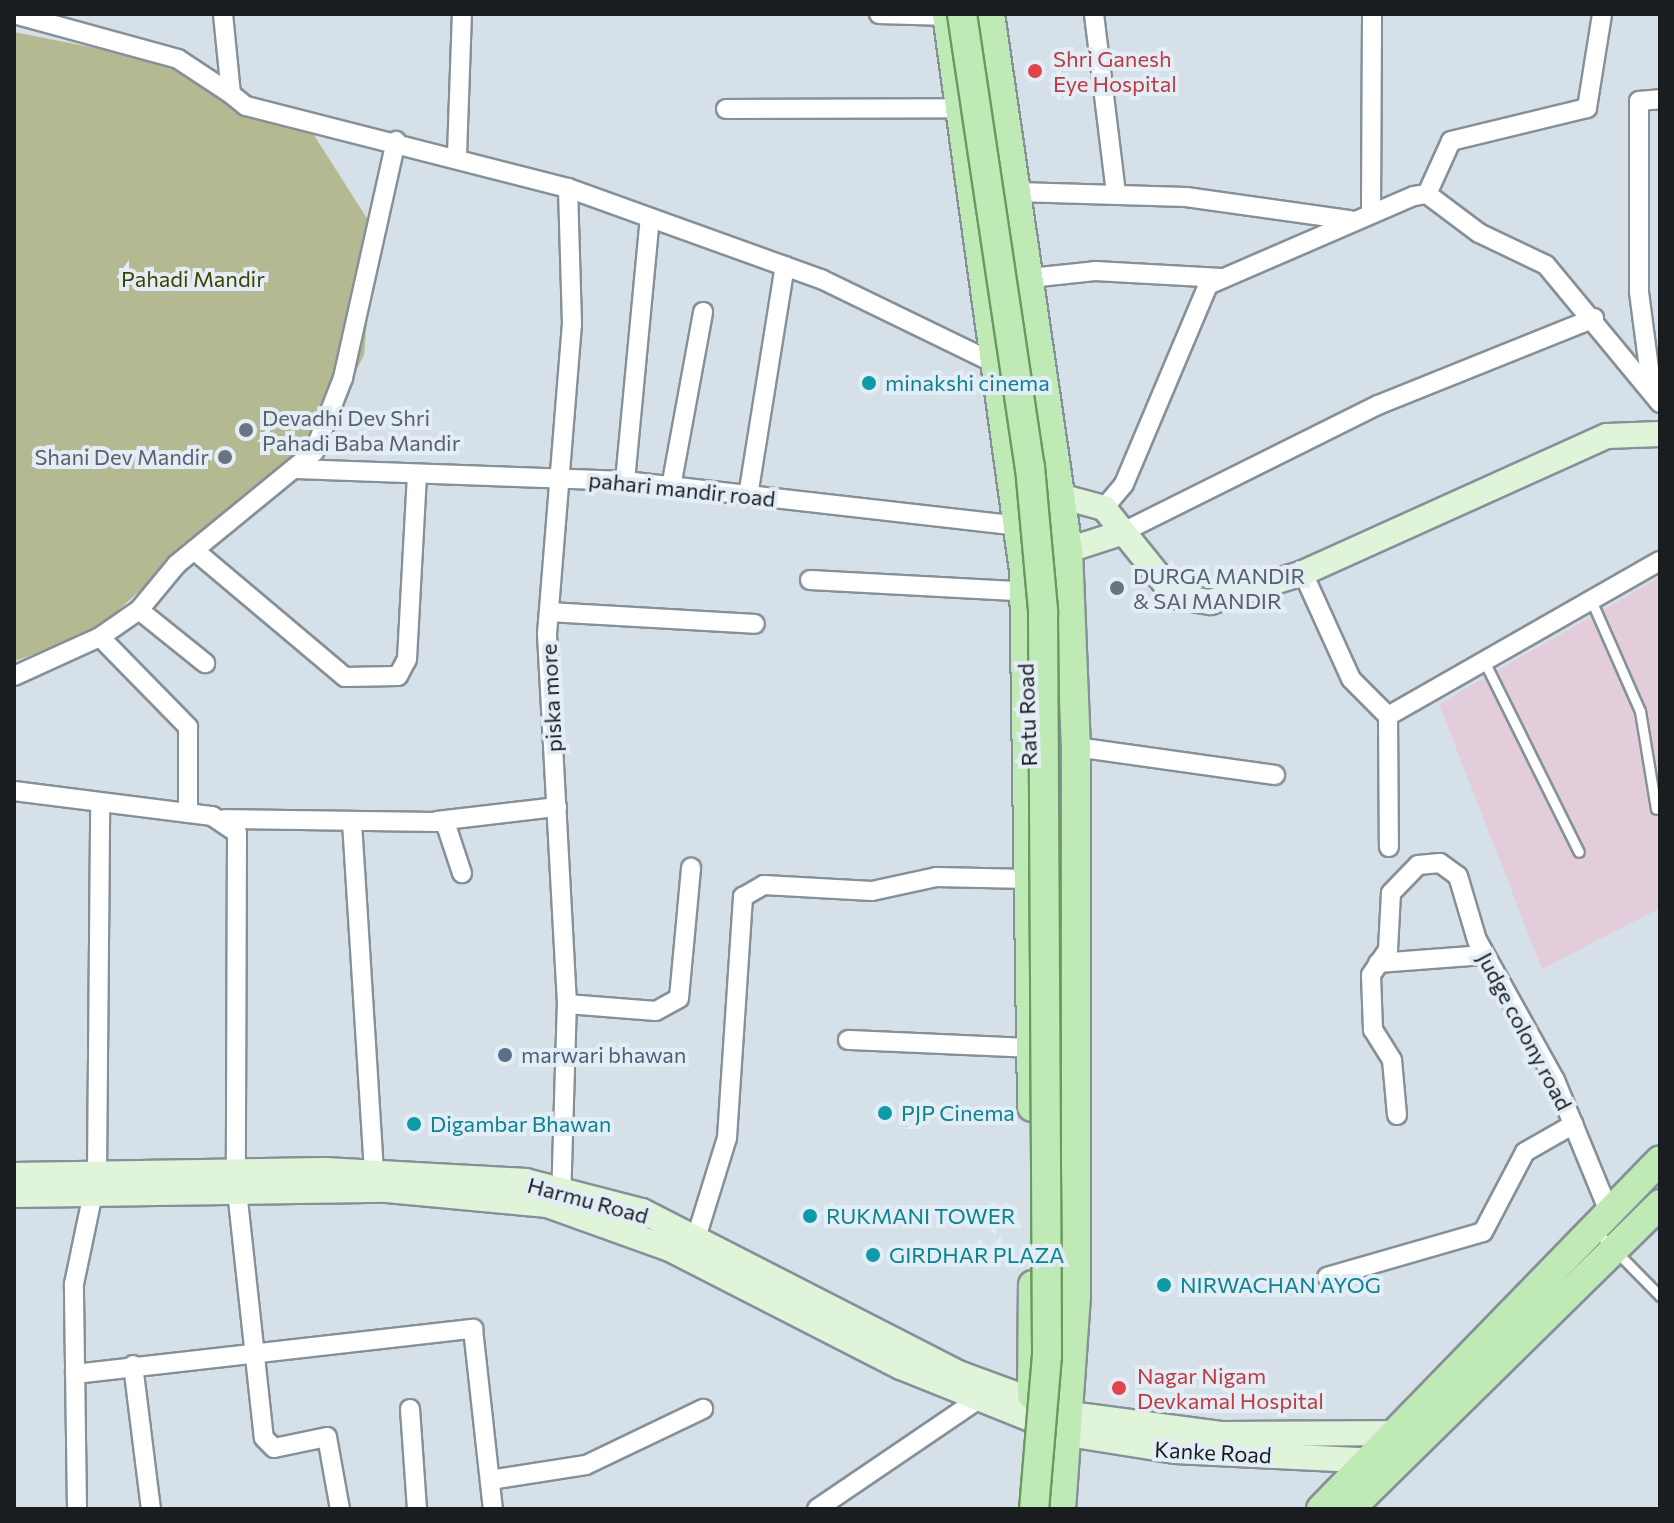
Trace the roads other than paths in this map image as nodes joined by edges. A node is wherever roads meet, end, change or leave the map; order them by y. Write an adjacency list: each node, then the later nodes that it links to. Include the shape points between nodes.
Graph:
1 (14, 14): 11 (street)
2 (223, 14): 12 (street)
3 (462, 14): 17 (street)
4 (879, 14): 10 (street)
5 (978, 14): 113 (main road, via 1045,466 1058,610 1063,1296)
6 (990, 14): 19 (main road)
7 (1094, 14): 20 (street)
8 (1372, 14): 22 (street)
9 (1602, 14): 21 (street, via 1587,108 1451,141)
10 (952, 15): 14 (main road, Ratu Road); 112 (main road, bridge, via 1030,467 1043,611 1047,1341)
11 (64, 20): 12 (street, via 178,59)
12 (231, 94): 16 (street, via 246,106)
13 (1660, 99): 32 (street, via 1639,101 1639,292)
14 (962, 108): 15 (street); 30 (main road, Ratu Road)
15 (726, 109)
16 (396, 141): 17 (street); 34 (street, via 343,378 326,429)
17 (457, 155): 18 (street)
18 (568, 188): 23 (street); 36 (street, piska more, via 574,265)
19 (1017, 192): 20 (street); 26 (main road)
20 (1116, 192): 24 (street)
21 (1427, 194): 22 (street); 29 (street, via 1479,233 1546,265)
22 (1371, 211): 24 (street)
23 (650, 218): 25 (street); 37 (street)
24 (1350, 220): 27 (street)
25 (785, 266): 30 (street); 39 (street)
26 (1030, 278): 27 (street, via 1095,271); 31 (main road)
27 (1222, 278): 41 (street, via 1197,299 1179,366 1124,484)
28 (703, 312): 38 (street)
29 (1594, 318): 32 (street); 43 (street, via 1378,405)
30 (1000, 366): 31 (street); 42 (main road, Ratu Road)
31 (1045, 379): 40 (main road)
32 (1656, 398)
33 (1660, 434): 47 (main road, via 1607,436)
34 (298, 469): 35 (street, pahari mandir road); 45 (street)
35 (417, 476): 36 (street, pahari mandir road); 45 (street, via 407,659 398,676 345,677)
36 (558, 478): 37 (street, pahari mandir road); 53 (street, piska more)
37 (625, 481): 38 (street, pahari mandir road)
38 (671, 487): 39 (street, pahari mandir road)
39 (748, 496): 42 (street, pahari mandir road)
40 (1060, 496): 41 (main road); 44 (main road)
41 (1104, 508): 43 (main road)
42 (1021, 528): 44 (street, pahari mandir road); 50 (main road, Ratu Road)
43 (1121, 533): 44 (main road); 47 (main road, via 1189,603 1237,597)
44 (1066, 538): 49 (main road)
45 (194, 550): 52 (street)
46 (1660, 561): 51 (street)
47 (1303, 573): 59 (street, via 1351,679)
48 (810, 580): 50 (street)
49 (1069, 589): 50 (street); 60 (main road)
50 (1024, 593): 74 (main road, Ratu Road)
51 (1591, 600): 56 (street); 65 (lane, via 1640,711)
52 (139, 610): 55 (street); 57 (street)
53 (549, 612): 54 (street); 64 (street, piska more)
54 (755, 624)
55 (100, 637): 58 (street); 66 (street, via 188,727)
56 (1484, 661): 59 (street); 71 (lane)
57 (205, 663)
58 (14, 676)
59 (1388, 716): 70 (street)
60 (1076, 747): 61 (street); 101 (main road)
61 (1275, 775)
62 (14, 791): 63 (street)
63 (100, 805): 66 (street); 86 (street)
64 (557, 807): 68 (street); 77 (street, piska more)
65 (1656, 809)
66 (188, 813): 67 (street)
67 (224, 819): 69 (street); 85 (street, via 237,833 242,866)
68 (435, 821): 69 (street); 73 (street, via 451,828)
69 (352, 822): 83 (street)
70 (1389, 847)
71 (1579, 852)
72 (691, 868): 77 (street, via 679,998 656,1011)
73 (462, 873)
74 (1028, 879): 79 (main road, Ratu Road); 91 (street, via 928,877 872,891 764,885 743,897 727,1138)
75 (1484, 955): 76 (street); 76 (street, Judge colony road, via 1458,876 1427,862 1387,900 1388,950); 81 (street, Judge colony road)
76 (1378, 963): 80 (street, Judge colony road, via 1369,988 1373,1030 1392,1060)
77 (567, 1004): 88 (street, piska more)
78 (848, 1040): 79 (street)
79 (1031, 1048): 100 (main road, Ratu Road)
80 (1397, 1115)
81 (1574, 1124): 90 (street, Judge colony road); 92 (street, via 1525,1152 1483,1232)
82 (1660, 1161): 90 (main road)
83 (374, 1172): 85 (main road, Harmu Road); 88 (main road, Harmu Road)
84 (14, 1175): 86 (main road, Harmu Road)
85 (237, 1181): 86 (main road, Harmu Road); 88 (main road, Harmu Road); 94 (street)
86 (95, 1182): 87 (main road, Harmu Road); 96 (street, via 74,1284)
87 (14, 1195)
88 (562, 1199): 91 (main road, Harmu Road, via 642,1211); 97 (main road, Harmu Road)
89 (1660, 1204): 90 (main road)
90 (1607, 1232): 93 (lane); 102 (main road); 102 (main road, via 1427,1432)
91 (696, 1238): 100 (main road, Harmu Road)
92 (1327, 1277)
93 (1660, 1296)
94 (254, 1353): 95 (street); 104 (street, via 473,1329); 107 (street, via 264,1438 274,1448 327,1437)
95 (133, 1365): 96 (street); 106 (street)
96 (75, 1374): 105 (street)
97 (976, 1401): 100 (main road, Harmu Road); 110 (street)
98 (410, 1409): 108 (street)
99 (703, 1409): 104 (street, via 586,1465)
100 (1032, 1412): 101 (main road, Kanke Road); 111 (main road, Ratu Road)
101 (1069, 1424): 102 (main road, Kanke Road); 103 (main road, Kanke Road, via 1175,1451); 114 (main road)
102 (1397, 1447): 103 (main road); 116 (main road)
103 (1369, 1460): 115 (main road)
104 (490, 1480): 109 (street)
105 (77, 1509)
106 (151, 1509)
107 (340, 1509)
108 (417, 1509)
109 (493, 1509)
110 (817, 1509)
111 (1022, 1509)
112 (1034, 1509)
113 (1051, 1509)
114 (1061, 1509)
115 (1321, 1509)
116 (1350, 1509)

